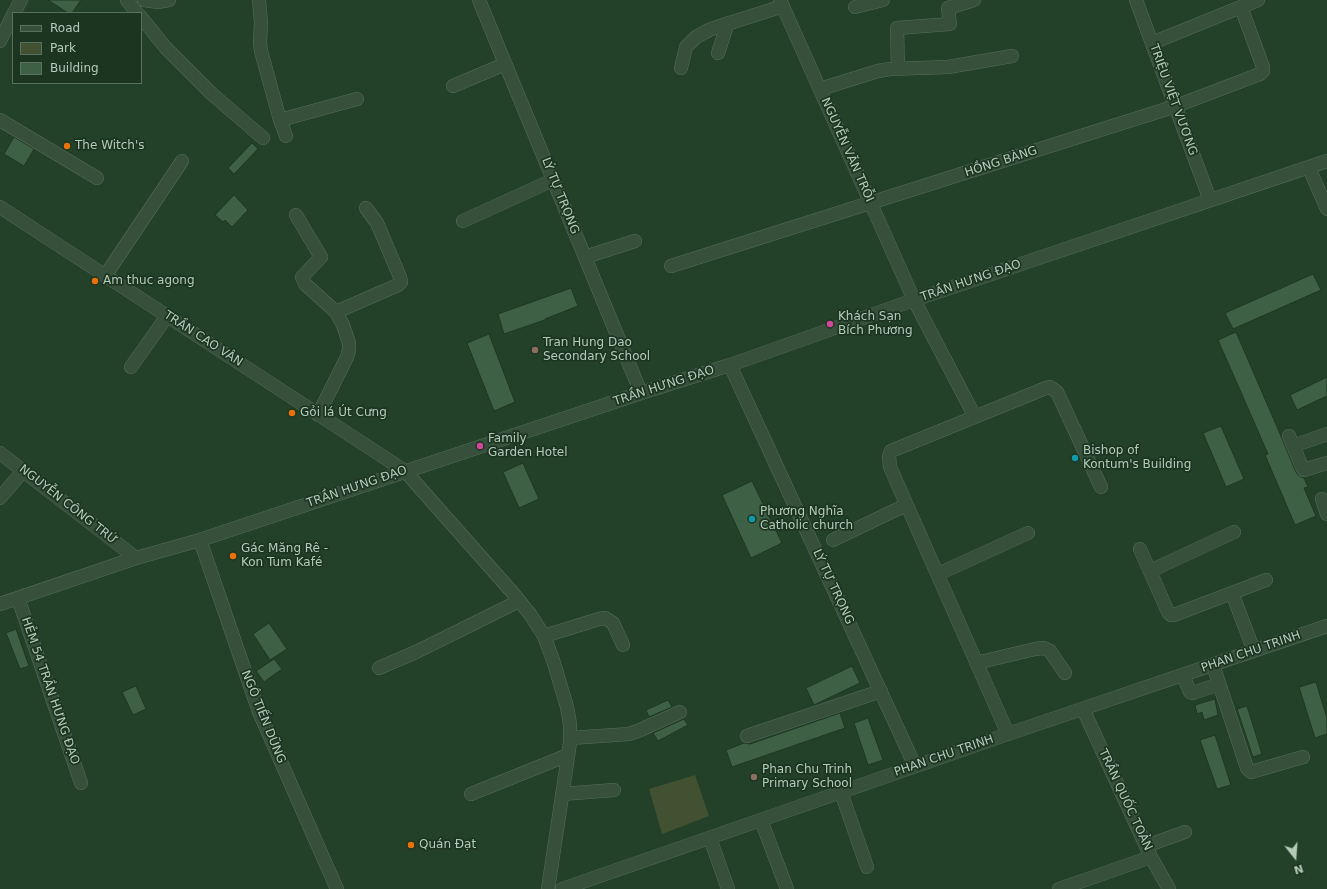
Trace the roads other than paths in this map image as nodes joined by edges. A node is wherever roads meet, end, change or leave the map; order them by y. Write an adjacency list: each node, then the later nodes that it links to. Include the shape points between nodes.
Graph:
1 (21, 0): 14 (street)
2 (127, 0): 15 (street)
3 (144, 0): 4 (street)
4 (168, 0)
5 (259, 0): 31 (street, via 262,22 261,51)
6 (479, 0): 23 (street, LÝ TỰ TRỌNG)
7 (883, 0): 12 (street)
8 (974, 0): 25 (street, via 948,8 950,24 897,28)
9 (1136, 0): 20 (street, TRIỆU VIỆT VƯƠNG)
10 (1258, 0): 13 (street)
11 (781, 3): 18 (street); 27 (street, NGUYỄN VĂN TRỖI)
12 (855, 7)
13 (1241, 7): 20 (street); 29 (street, HỒNG BÀNG, via 1263,71)
14 (15, 12)
15 (136, 12)
16 (12, 18): 19 (street)
17 (142, 18): 33 (street, via 165,47 212,94)
18 (728, 24): 21 (street); 24 (street, via 696,36 686,47)
19 (0, 41)
20 (1152, 43): 29 (street, TRIỆU VIỆT VƯƠNG)
21 (718, 53)
22 (1012, 56): 25 (street, via 948,67)
23 (505, 64): 26 (street); 38 (street, LÝ TỰ TRỌNG)
24 (681, 68)
25 (898, 68): 27 (street, via 878,71)
26 (454, 86)
27 (820, 90): 40 (street, NGUYỄN VĂN TRỖI)
28 (357, 99): 31 (street)
29 (1176, 106): 39 (street, TRIỆU VIỆT VƯƠNG); 40 (street, HỒNG BÀNG)
30 (0, 120): 37 (street)
31 (280, 120): 32 (street)
32 (286, 136)
33 (263, 138)
34 (182, 161): 49 (street)
35 (1327, 162): 36 (street, TRẦN HƯNG ĐẠO)
36 (1309, 168): 39 (street, TRẦN HƯNG ĐẠO); 43 (street)
37 (97, 178)
38 (553, 180): 45 (street); 47 (street, LÝ TỰ TRỌNG)
39 (1210, 200): 50 (street, TRẦN HƯNG ĐẠO)
40 (871, 203): 48 (street, HỒNG BÀNG); 50 (street, NGUYỄN VĂN TRỖI)
41 (0, 207): 49 (street, TRẦN CAO VÂN)
42 (366, 208): 51 (street, via 377,223 401,282)
43 (1327, 209)
44 (296, 215): 51 (street, via 321,255 302,277 305,284)
45 (463, 221)
46 (635, 242): 47 (street)
47 (585, 257): 55 (street, LÝ TỰ TRỌNG)
48 (671, 266)
49 (105, 276): 52 (street, TRẦN CAO VÂN)
50 (914, 300): 53 (street, TRẦN HƯNG ĐẠO); 57 (street, NGUYỄN VĂN TRỖI)
51 (336, 312): 56 (street, via 343,325 349,350)
52 (167, 316): 54 (street); 56 (street, TRẦN CAO VÂN)
53 (730, 365): 55 (street, TRẦN HƯNG ĐẠO); 91 (street, LÝ TỰ TRỌNG)
54 (131, 367)
55 (641, 393): 62 (street, TRẦN HƯNG ĐẠO)
56 (318, 414): 62 (street, TRẦN CAO VÂN)
57 (975, 417): 63 (street, via 1046,388 1054,389); 66 (street, via 891,451 890,467)
58 (1327, 434): 60 (street, via 1291,441 1304,470)
59 (0, 453): 61 (street, NGUYỄN CÔNG TRỨ)
60 (1327, 463)
61 (23, 471): 64 (street); 73 (street, NGUYỄN CÔNG TRỨ)
62 (405, 471): 70 (street, TRẦN HƯNG ĐẠO); 79 (street, TRẦN CAO VÂN)
63 (1101, 487)
64 (0, 498)
65 (1322, 499): 67 (street)
66 (906, 504): 71 (street); 75 (street)
67 (1327, 514)
68 (1234, 532): 74 (street)
69 (1028, 533): 75 (street)
70 (200, 540): 73 (street, TRẦN HƯNG ĐẠO); 110 (street, NGÔ TIẾN DŨNG, via 259,712)
71 (833, 540)
72 (1140, 549): 74 (street)
73 (136, 558): 78 (street, TRẦN HƯNG ĐẠO)
74 (1150, 571): 77 (street, via 1171,615)
75 (938, 574): 85 (street)
76 (1266, 580): 77 (street)
77 (1232, 593): 84 (street)
78 (18, 598): 80 (street, TRẦN HƯNG ĐẠO); 100 (street, HẺM 54 TRẦN HƯNG ĐẠO)
79 (519, 601): 82 (street, TRẦN CAO VÂN); 87 (street)
80 (0, 604)
81 (1327, 626): 84 (street, PHAN CHU TRINH)
82 (544, 636): 83 (street, via 605,618 614,623); 96 (street, TRẦN CAO VÂN, via 567,707)
83 (623, 645)
84 (1254, 651): 86 (street, PHAN CHU TRINH)
85 (976, 664): 88 (street, via 1044,648 1050,651); 94 (street)
86 (1213, 665): 89 (street, PHAN CHU TRINH); 90 (street)
87 (379, 668)
88 (1065, 673)
89 (1183, 675): 90 (street, via 1190,692 1193,693); 92 (street, PHAN CHU TRINH)
90 (1219, 684): 98 (street, via 1251,772)
91 (881, 691): 95 (street); 99 (street, LÝ TỰ TRỌNG)
92 (1083, 709): 94 (street, PHAN CHU TRINH); 108 (street, TRẦN QUỐC TOẢN)
93 (680, 712): 96 (street, via 629,734)
94 (1008, 734): 99 (street, PHAN CHU TRINH)
95 (746, 736)
96 (570, 738): 97 (street, TRẦN CAO VÂN)
97 (568, 755): 103 (street); 104 (street, TRẦN CAO VÂN)
98 (1304, 757)
99 (915, 766): 102 (street, PHAN CHU TRINH)
100 (81, 783)
101 (614, 790): 104 (street)
102 (842, 792): 105 (street, PHAN CHU TRINH); 109 (street)
103 (471, 794)
104 (562, 794): 111 (street, TRẦN CAO VÂN)
105 (761, 820): 107 (street, PHAN CHU TRINH); 114 (street)
106 (1185, 832): 108 (street)
107 (710, 838): 112 (street, PHAN CHU TRINH); 113 (street)
108 (1148, 851): 115 (street); 116 (street, TRẦN QUỐC TOẢN)
109 (867, 867)
110 (337, 889)
111 (548, 889)
112 (562, 889)
113 (728, 889)
114 (787, 889)
115 (1059, 889)
116 (1169, 889)

